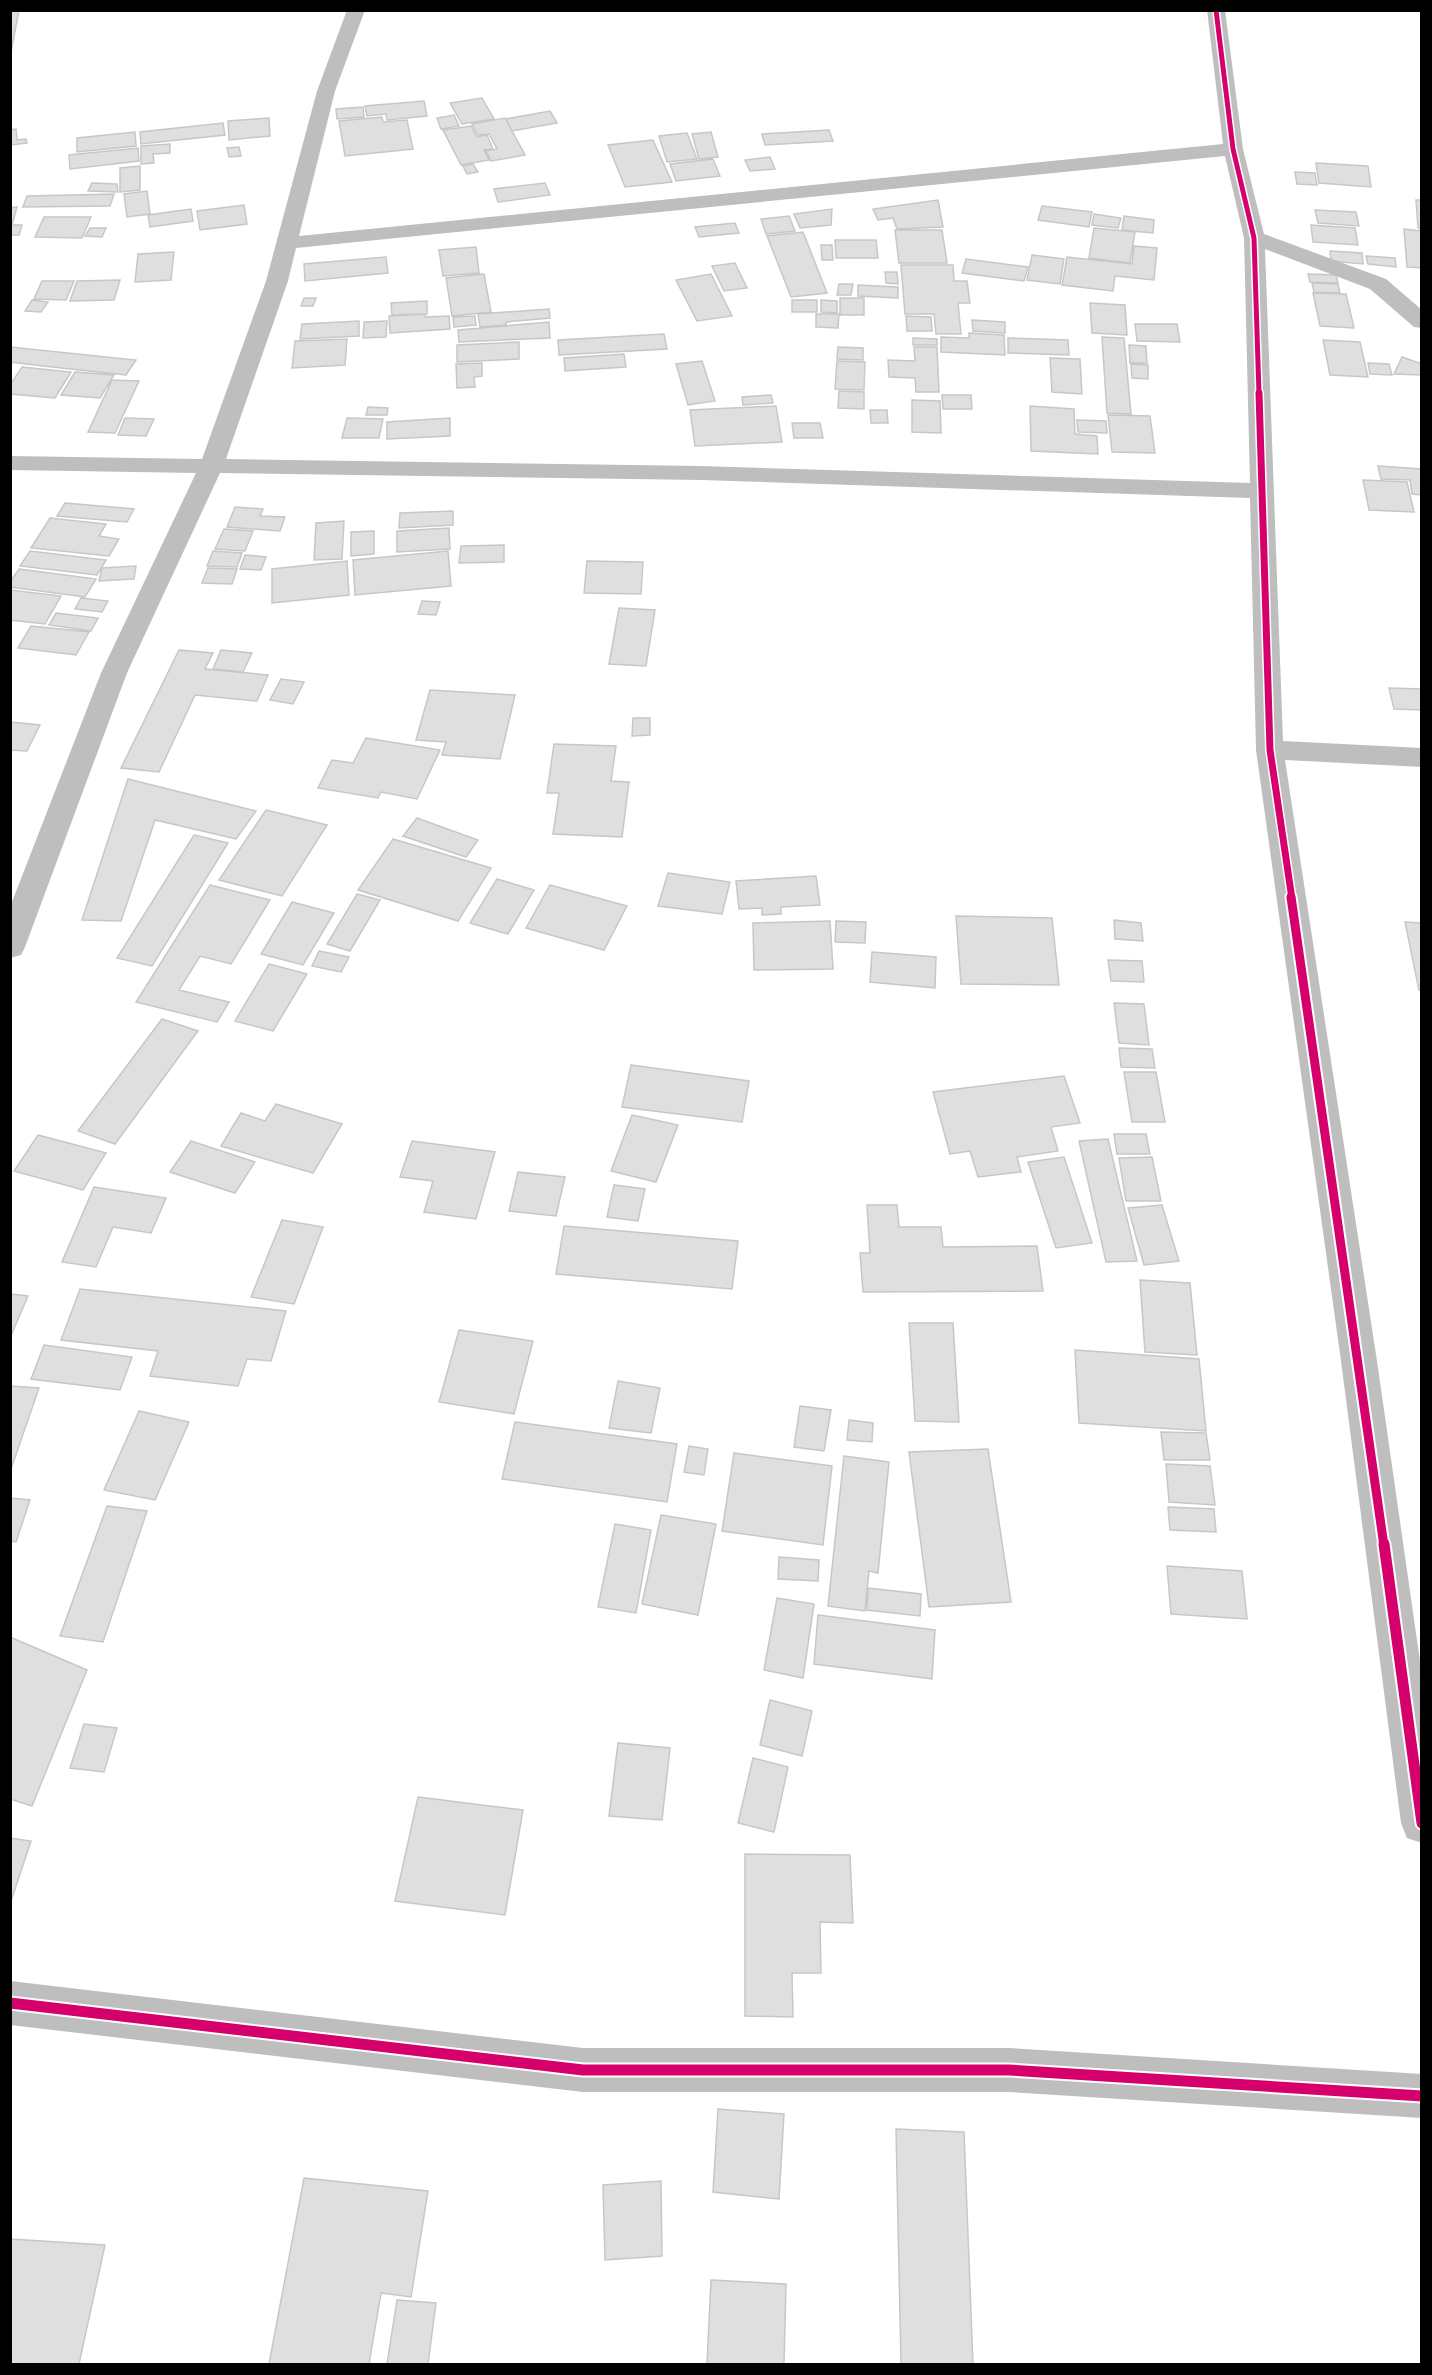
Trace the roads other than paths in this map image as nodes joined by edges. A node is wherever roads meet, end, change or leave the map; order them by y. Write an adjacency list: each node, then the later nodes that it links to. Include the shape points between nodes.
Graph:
1 (356, 10): 5 (street, via 326,91)
2 (1216, 10): 3 (street)
3 (1233, 149): 4 (street); 5 (street)
4 (1254, 238): 6 (street, via 1378,284); 9 (street)
5 (287, 243): 8 (street)
6 (1422, 322)
7 (10, 463): 8 (street)
8 (212, 465): 9 (street, via 701,473); 12 (street, via 114,673)
9 (1262, 491): 10 (street)
10 (1269, 750): 11 (street); 13 (street)
11 (1422, 758)
12 (10, 947)
13 (1417, 1749): 14 (street)
14 (1422, 1823)
15 (10, 2003): 16 (street, via 584,2070 1009,2070)
16 (1422, 2096)

